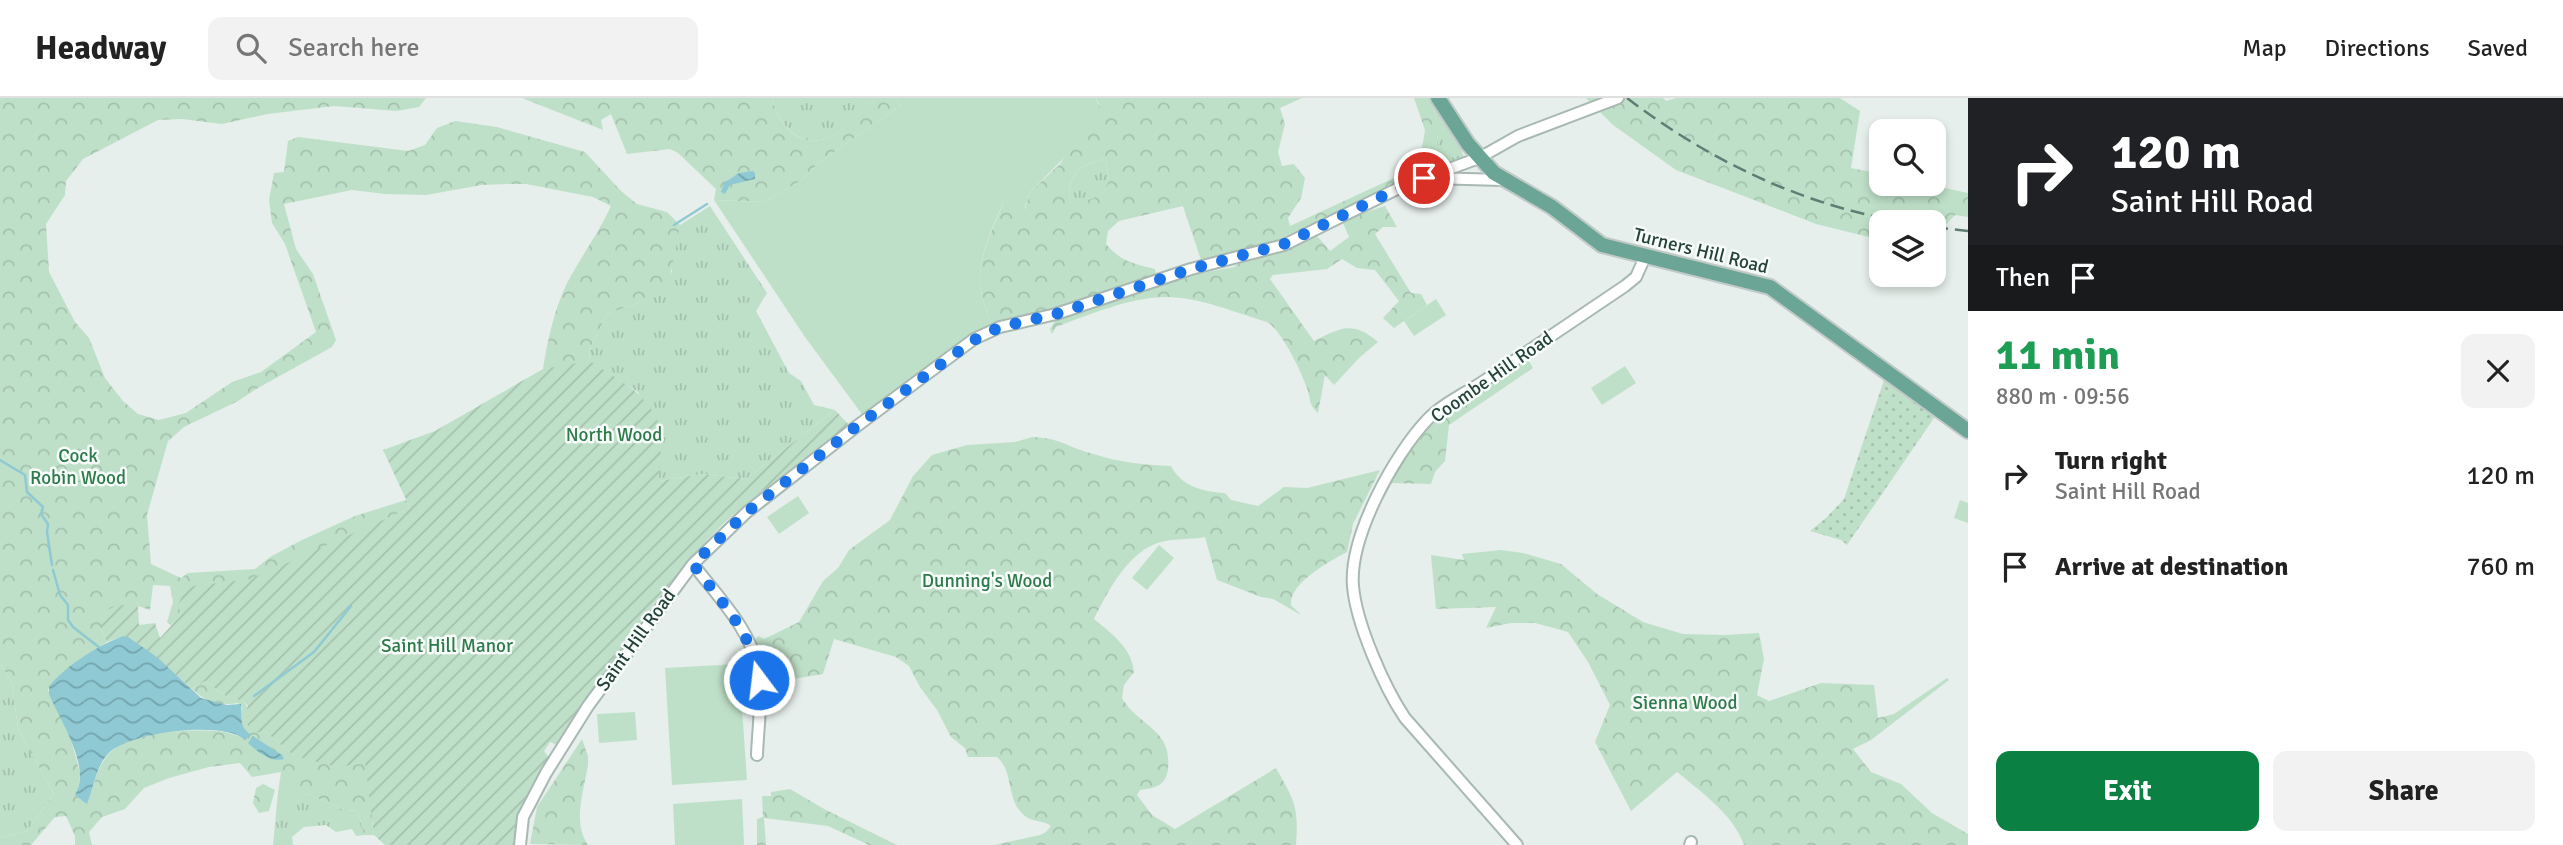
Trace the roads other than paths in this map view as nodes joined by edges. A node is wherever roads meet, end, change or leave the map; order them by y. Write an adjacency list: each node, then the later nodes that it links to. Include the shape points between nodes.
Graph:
1 (1438, 98): 3 (main road, Turners Hill Road)
2 (1612, 100): 3 (street, Saint Hill Road, via 1518,136)
3 (1479, 158): 4 (street, Saint Hill Road); 5 (main road, Turners Hill Road)
4 (1424, 178): 5 (street); 8 (street, Saint Hill Road, via 1284,244 1000,327 974,340 747,512)
5 (1505, 180): 6 (main road, Turners Hill Road, via 1552,207 1602,245)
6 (1645, 257): 7 (main road, Turners Hill Road, via 1770,287); 11 (street, Coombe Hill Road, via 1636,277 1625,286 1428,419 1393,466 1355,553 1353,585 1360,619 1394,701)
7 (1968, 431)
8 (693, 564): 9 (street, via 754,654 759,680); 10 (street, Saint Hill Road, via 588,706 541,782 523,817)
9 (757, 755)
10 (520, 845)
11 (1517, 845)

